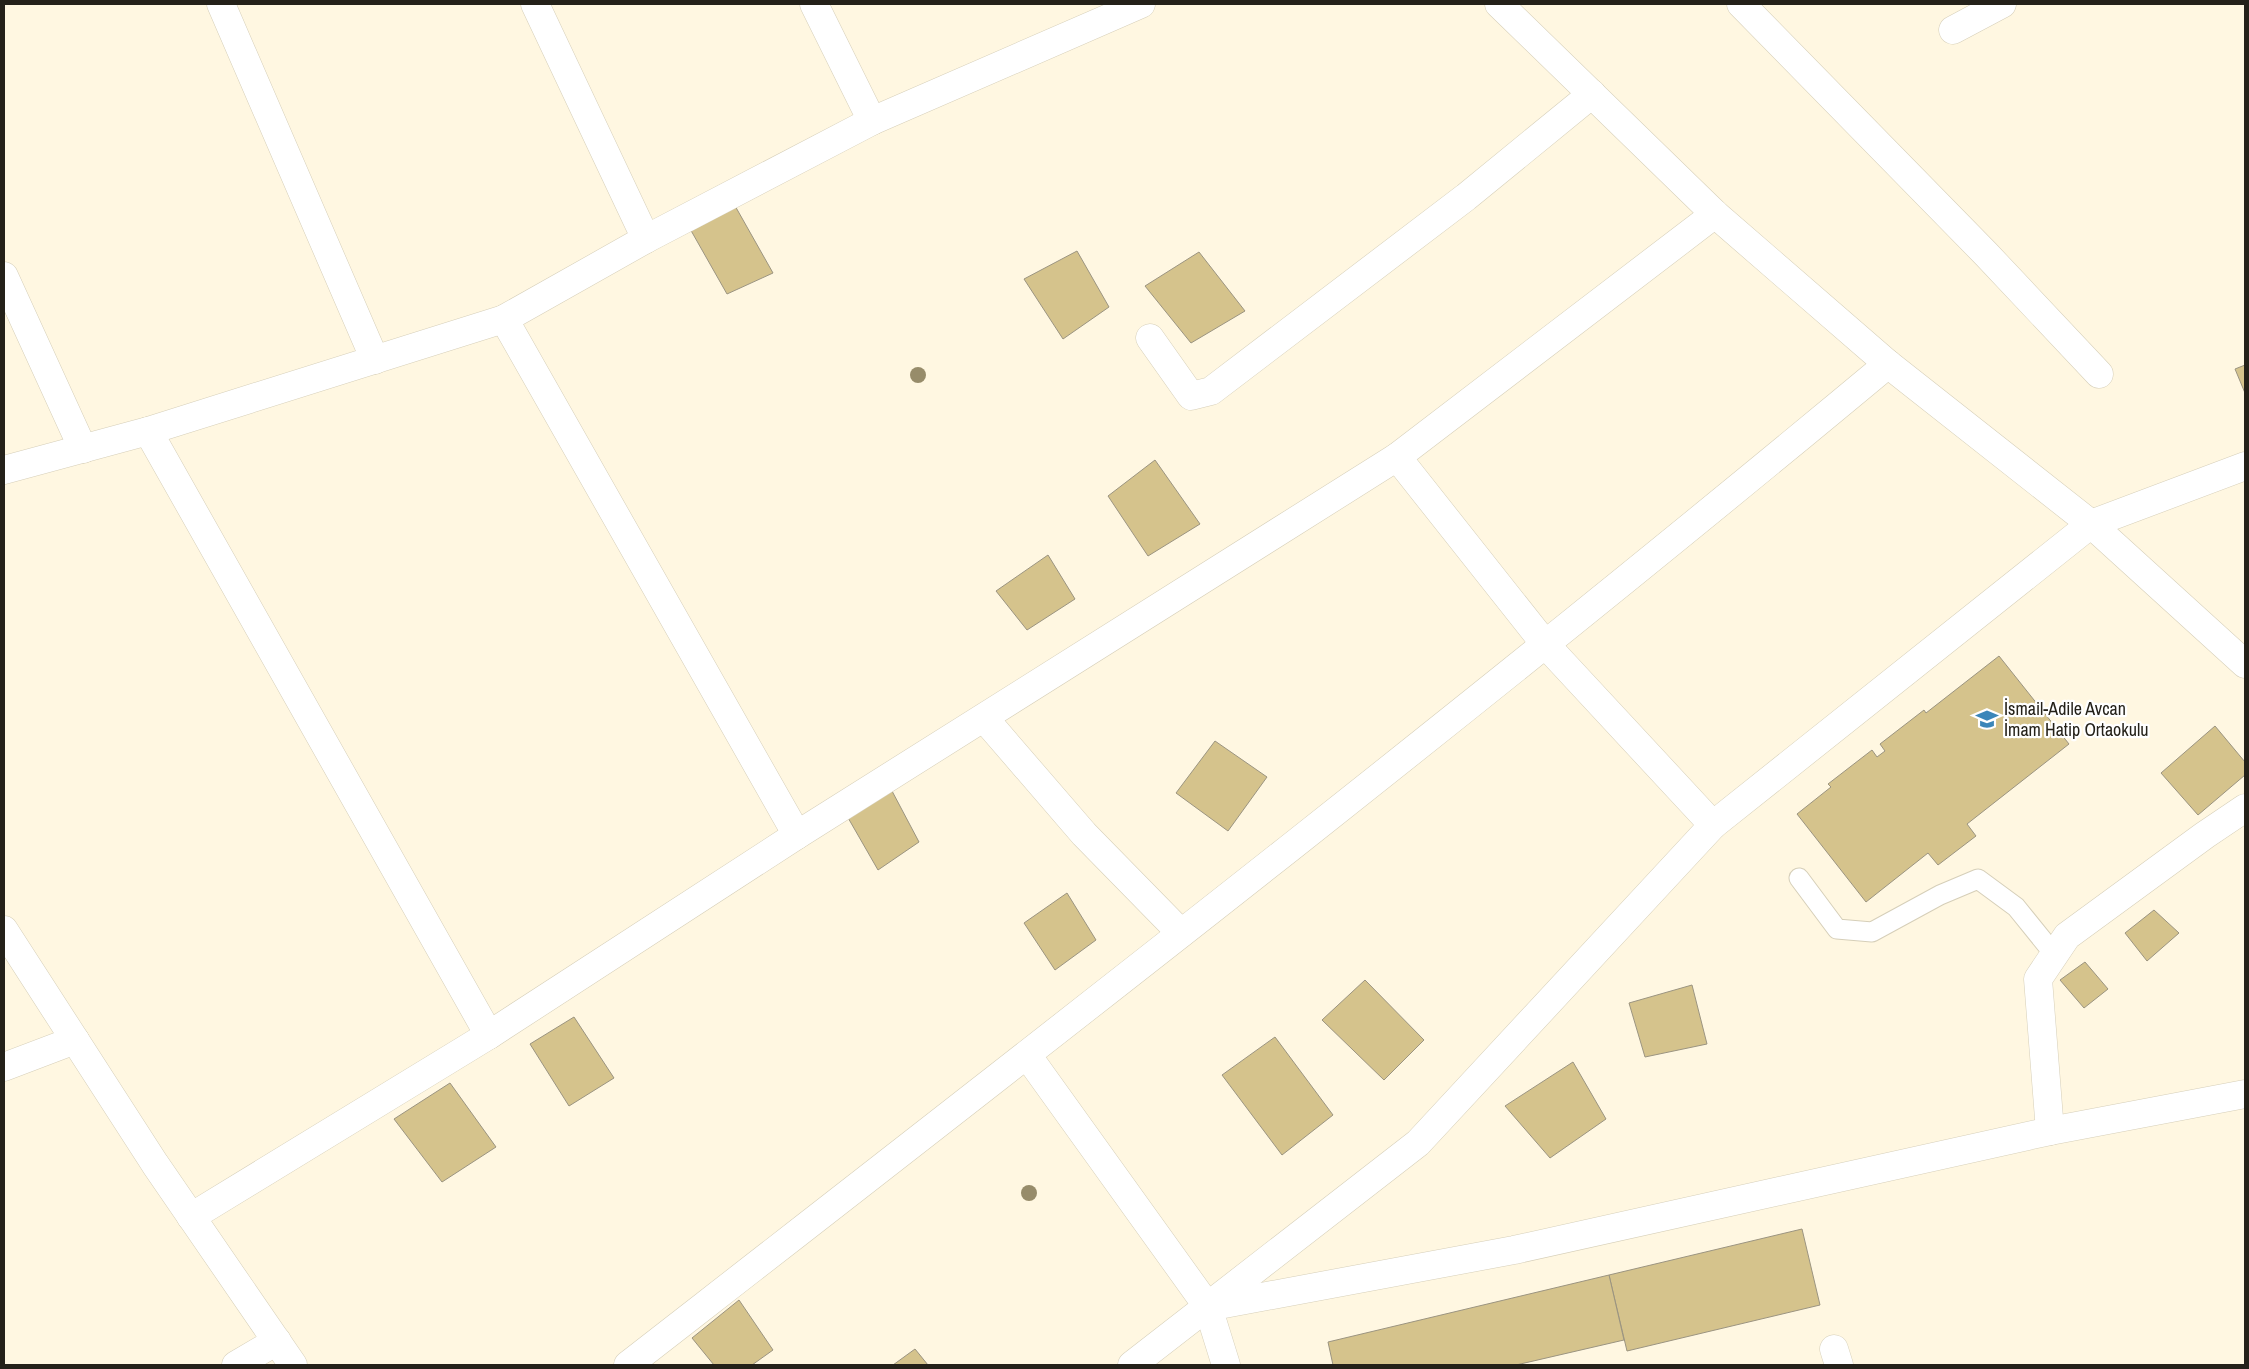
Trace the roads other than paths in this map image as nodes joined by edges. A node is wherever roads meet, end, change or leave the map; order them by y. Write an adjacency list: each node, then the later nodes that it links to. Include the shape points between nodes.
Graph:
1 (220, 4): 16 (street)
2 (534, 4): 12 (street)
3 (814, 4): 10 (street)
4 (1141, 4): 10 (street)
5 (1499, 4): 9 (street)
6 (1741, 4): 18 (street)
7 (2002, 4): 8 (street)
8 (1954, 30)
9 (1592, 94): 11 (street); 15 (street, via 1466,198 1211,391 1191,396)
10 (872, 120): 12 (street)
11 (1715, 214): 17 (street); 21 (street)
12 (646, 239): 14 (street)
13 (4, 276): 20 (street)
14 (504, 319): 16 (street); 30 (street)
15 (1150, 338)
16 (375, 360): 19 (street)
17 (1888, 364): 24 (street); 25 (street)
18 (2099, 374)
19 (148, 431): 20 (street); 35 (street)
20 (83, 448): 23 (street)
21 (1397, 458): 25 (street); 27 (street)
22 (2245, 466): 24 (street)
23 (4, 470)
24 (2091, 524): 26 (street); 29 (street)
25 (1545, 644): 29 (street); 33 (street)
26 (2245, 664)
27 (984, 718): 30 (street); 33 (street, via 1084,834)
28 (2245, 808): 34 (street, via 2067,936)
29 (1713, 825): 42 (street, via 1418,1143)
30 (797, 835): 35 (street)
31 (1799, 878): 34 (lane, via 1837,929 1872,932 1940,895 1978,879 2016,907)
32 (4, 930): 36 (street)
33 (1181, 933): 37 (street)
34 (2054, 954): 40 (street, via 2038,979)
35 (489, 1035): 41 (street)
36 (75, 1040): 38 (street); 41 (street)
37 (1027, 1055): 42 (street); 46 (street)
38 (4, 1068)
39 (2245, 1094): 40 (street)
40 (2050, 1131): 42 (street, via 1514,1250)
41 (191, 1217): 43 (street)
42 (1208, 1307): 47 (street); 48 (street)
43 (276, 1341): 44 (street); 45 (street)
44 (236, 1365)
45 (293, 1365)
46 (628, 1365)
47 (1132, 1365)
48 (1226, 1365)

